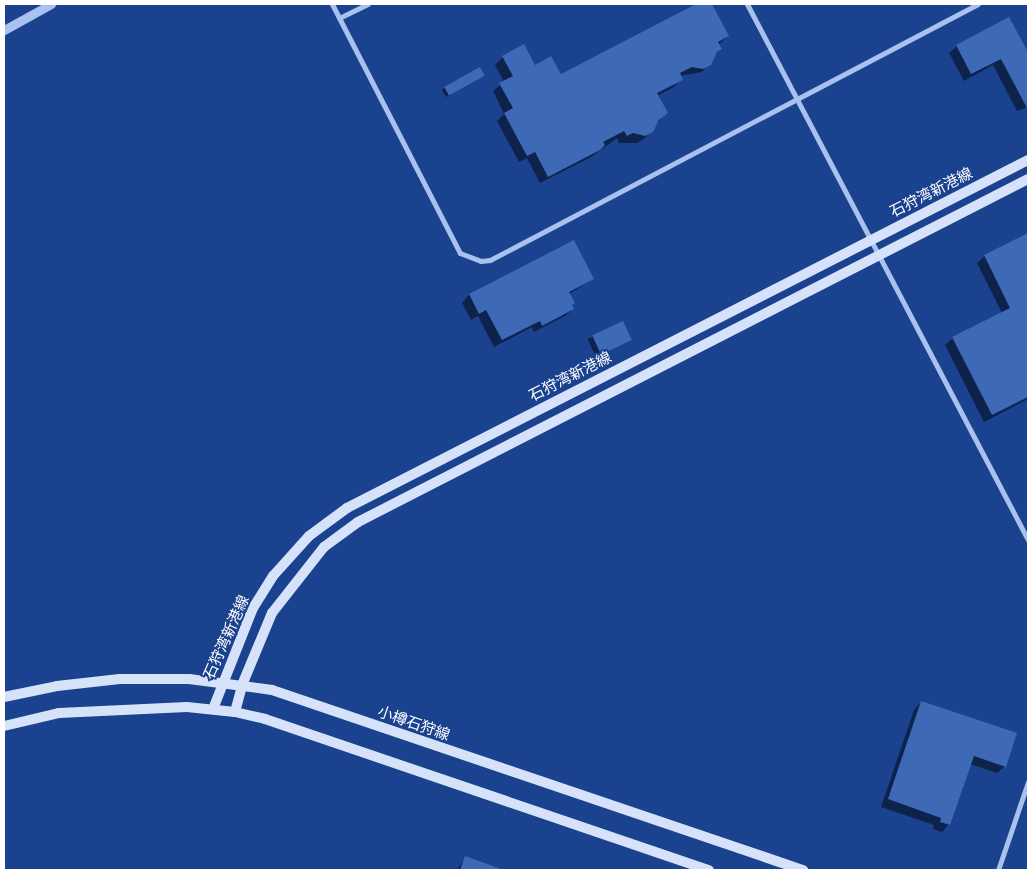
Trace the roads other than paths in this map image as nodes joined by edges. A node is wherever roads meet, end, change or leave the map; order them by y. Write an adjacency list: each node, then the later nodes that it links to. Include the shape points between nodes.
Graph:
1 (51, 4): 7 (street)
2 (332, 4): 6 (street)
3 (368, 4): 6 (street)
4 (747, 4): 8 (street)
5 (978, 4): 8 (street)
6 (339, 18): 8 (street, via 460,253 481,261 490,260)
7 (4, 30)
8 (797, 100): 11 (street)
9 (1028, 160): 11 (main road, 石狩湾新港線)
10 (1028, 179): 12 (main road)
11 (869, 241): 12 (street); 14 (main road, 石狩湾新港線, via 347,508 309,536 273,576 253,608)
12 (878, 256): 13 (street); 15 (main road, via 358,522 324,546 293,582 272,613)
13 (1028, 540)
14 (221, 683): 15 (main road, 小樽石狩線); 16 (main road, 小樽石狩線, via 190,679 120,679 57,686); 17 (main road, 石狩湾新港線)
15 (242, 685): 18 (main road); 22 (main road, 小樽石狩線, via 272,690)
16 (4, 697)
17 (213, 709): 18 (main road); 19 (main road, via 187,706 59,713)
18 (235, 712): 21 (main road, via 265,719)
19 (4, 726)
20 (1028, 782): 23 (street)
21 (709, 870)
22 (802, 870)
23 (998, 870)

